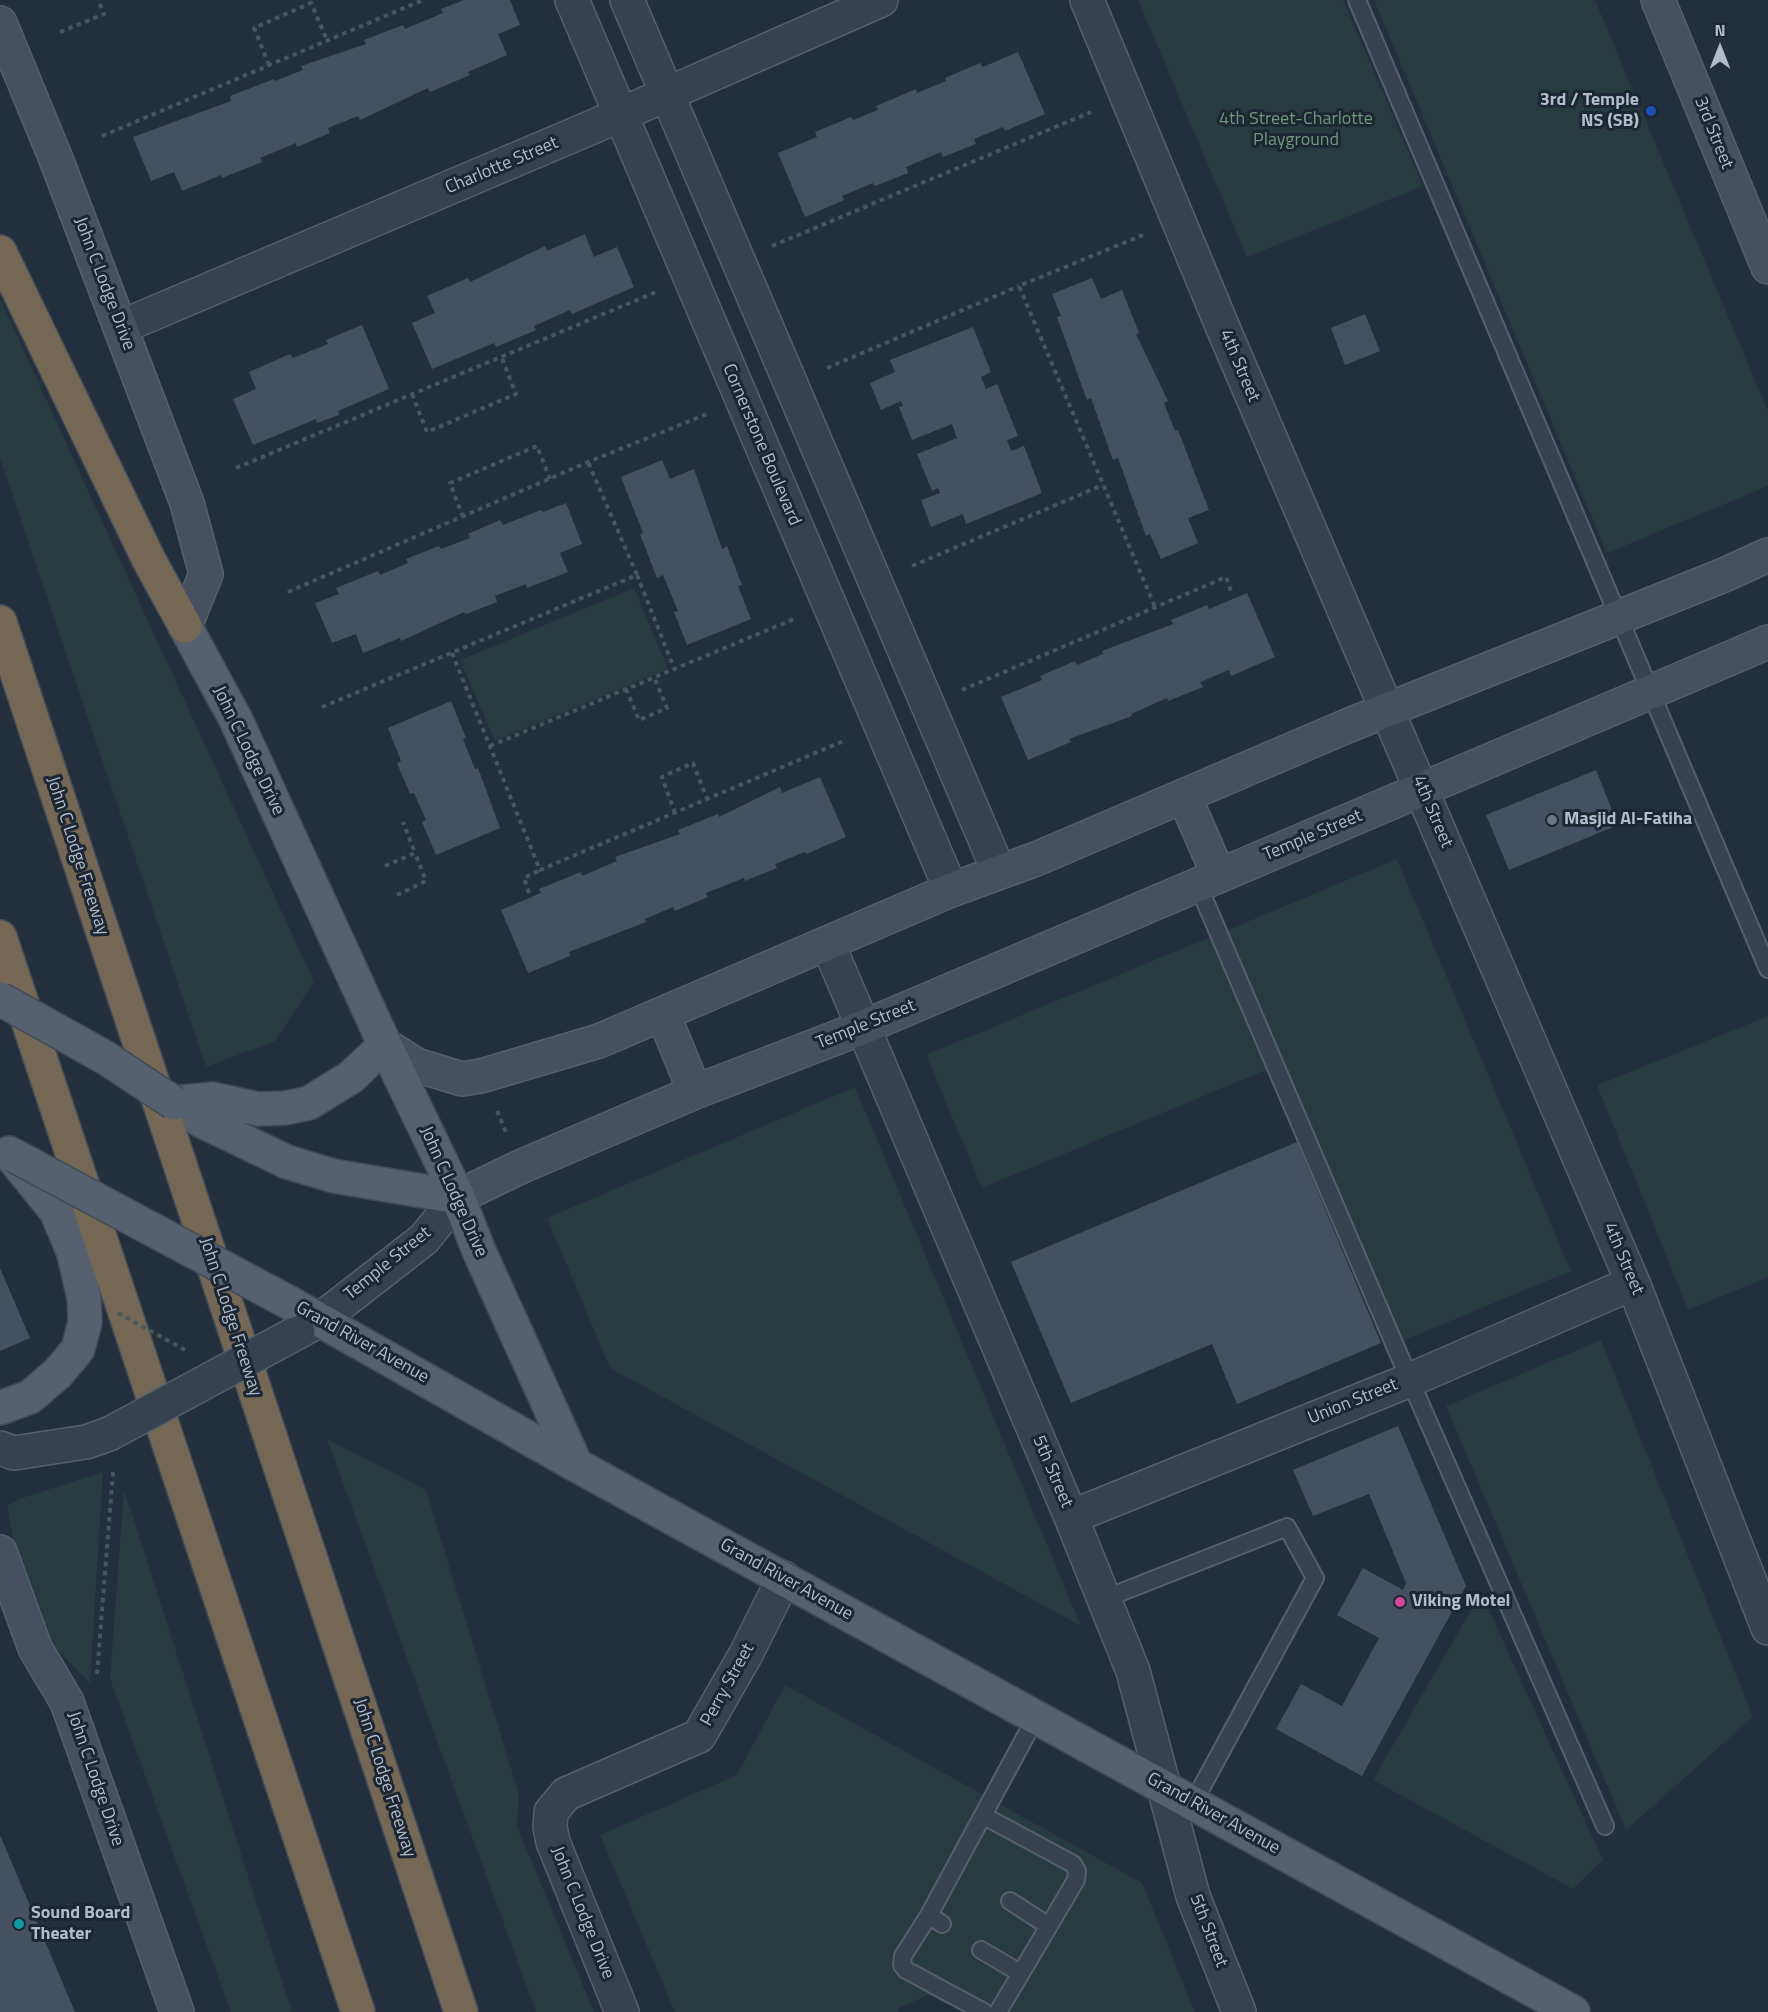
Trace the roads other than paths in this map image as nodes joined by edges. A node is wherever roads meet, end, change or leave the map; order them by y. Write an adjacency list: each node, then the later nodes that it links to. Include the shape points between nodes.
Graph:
1 (572, 0): 9 (street, Cornerstone Boulevard)
2 (627, 0): 8 (street)
3 (881, 0): 8 (street, Charlotte Street)
4 (1088, 0): 19 (street, 4th Street, via 1222,328)
5 (1357, 0): 14 (lane)
6 (1658, 0): 11 (street, 3rd Street)
7 (0, 23): 12 (street, John C Lodge Drive)
8 (666, 93): 9 (street, Charlotte Street); 22 (street)
9 (620, 115): 12 (street, Charlotte Street); 24 (street, Cornerstone Boulevard)
10 (0, 252): 16 (highway, via 149,560)
11 (1768, 267)
12 (121, 327): 16 (street, John C Lodge Drive, via 187,503 206,574)
13 (1768, 555): 14 (street)
14 (1620, 616): 18 (lane); 19 (street)
15 (0, 622): 58 (highway, John C Lodge Freeway)
16 (185, 626): 31 (main road, John C Lodge Drive, via 236,720)
17 (1768, 642): 18 (street, Temple Street)
18 (1652, 692): 20 (street, Temple Street); 27 (lane)
19 (1388, 710): 20 (street, 4th Street); 21 (street)
20 (1423, 789): 23 (street, Temple Street); 36 (street, 4th Street)
21 (1184, 796): 22 (street); 23 (street)
22 (999, 872): 24 (street)
23 (1209, 880): 30 (street, Temple Street); 38 (lane)
24 (951, 891): 26 (street)
25 (0, 937): 57 (highway)
26 (828, 944): 29 (street); 30 (street, 5th Street)
27 (1768, 969)
28 (0, 999): 33 (main road, bridge, via 106,1058)
29 (663, 1014): 31 (street, via 599,1041 462,1079 416,1065); 32 (street)
30 (864, 1027): 32 (street, Temple Street); 42 (street, 5th Street)
31 (385, 1045): 33 (main road, via 351,1077 309,1103 258,1109 213,1099); 35 (main road, John C Lodge Drive)
32 (695, 1092): 35 (street, Temple Street)
33 (174, 1103): 35 (main road, via 287,1162 334,1176)
34 (6, 1151): 37 (main road, Grand River Avenue, bridge, via 288,1302); 39 (main road, via 56,1211 73,1251 85,1308 78,1349 30,1397)
35 (459, 1197): 37 (street, Temple Street, via 424,1239); 41 (main road, John C Lodge Drive, via 479,1251)
36 (1633, 1283): 38 (street, Union Street); 46 (street, 4th Street)
37 (310, 1325): 40 (street, Temple Street, bridge, via 112,1447 86,1442 14,1453); 41 (main road, Grand River Avenue)
38 (1410, 1380): 42 (street, Union Street); 51 (lane)
39 (0, 1408)
40 (0, 1448)
41 (576, 1465): 44 (main road, Grand River Avenue)
42 (1071, 1517): 45 (street, 5th Street)
43 (0, 1552): 56 (street, John C Lodge Drive, via 35,1648 67,1702)
44 (784, 1578): 47 (main road, Grand River Avenue); 49 (street, Perry Street, via 699,1736 571,1792)
45 (1104, 1599): 48 (street, 5th Street); 48 (lane, via 1287,1527 1316,1578)
46 (1768, 1628)
47 (1036, 1717): 48 (main road, Grand River Avenue); 50 (lane)
48 (1179, 1795): 62 (street, 5th Street, via 1193,1896); 63 (main road, Grand River Avenue)
49 (551, 1812): 59 (street, John C Lodge Drive, via 553,1842)
50 (984, 1816): 53 (lane, via 1073,1864 1076,1880); 60 (lane, via 936,1920 903,1956 902,1965)
51 (1605, 1826)
52 (1010, 1901): 53 (lane)
53 (1047, 1925): 55 (lane)
54 (981, 1950): 55 (lane)
55 (1020, 1973): 61 (lane)
56 (177, 2012)
57 (358, 2012)
58 (461, 2012)
59 (622, 2012)
60 (984, 2012)
61 (998, 2012)
62 (1239, 2012)
63 (1574, 2012)

